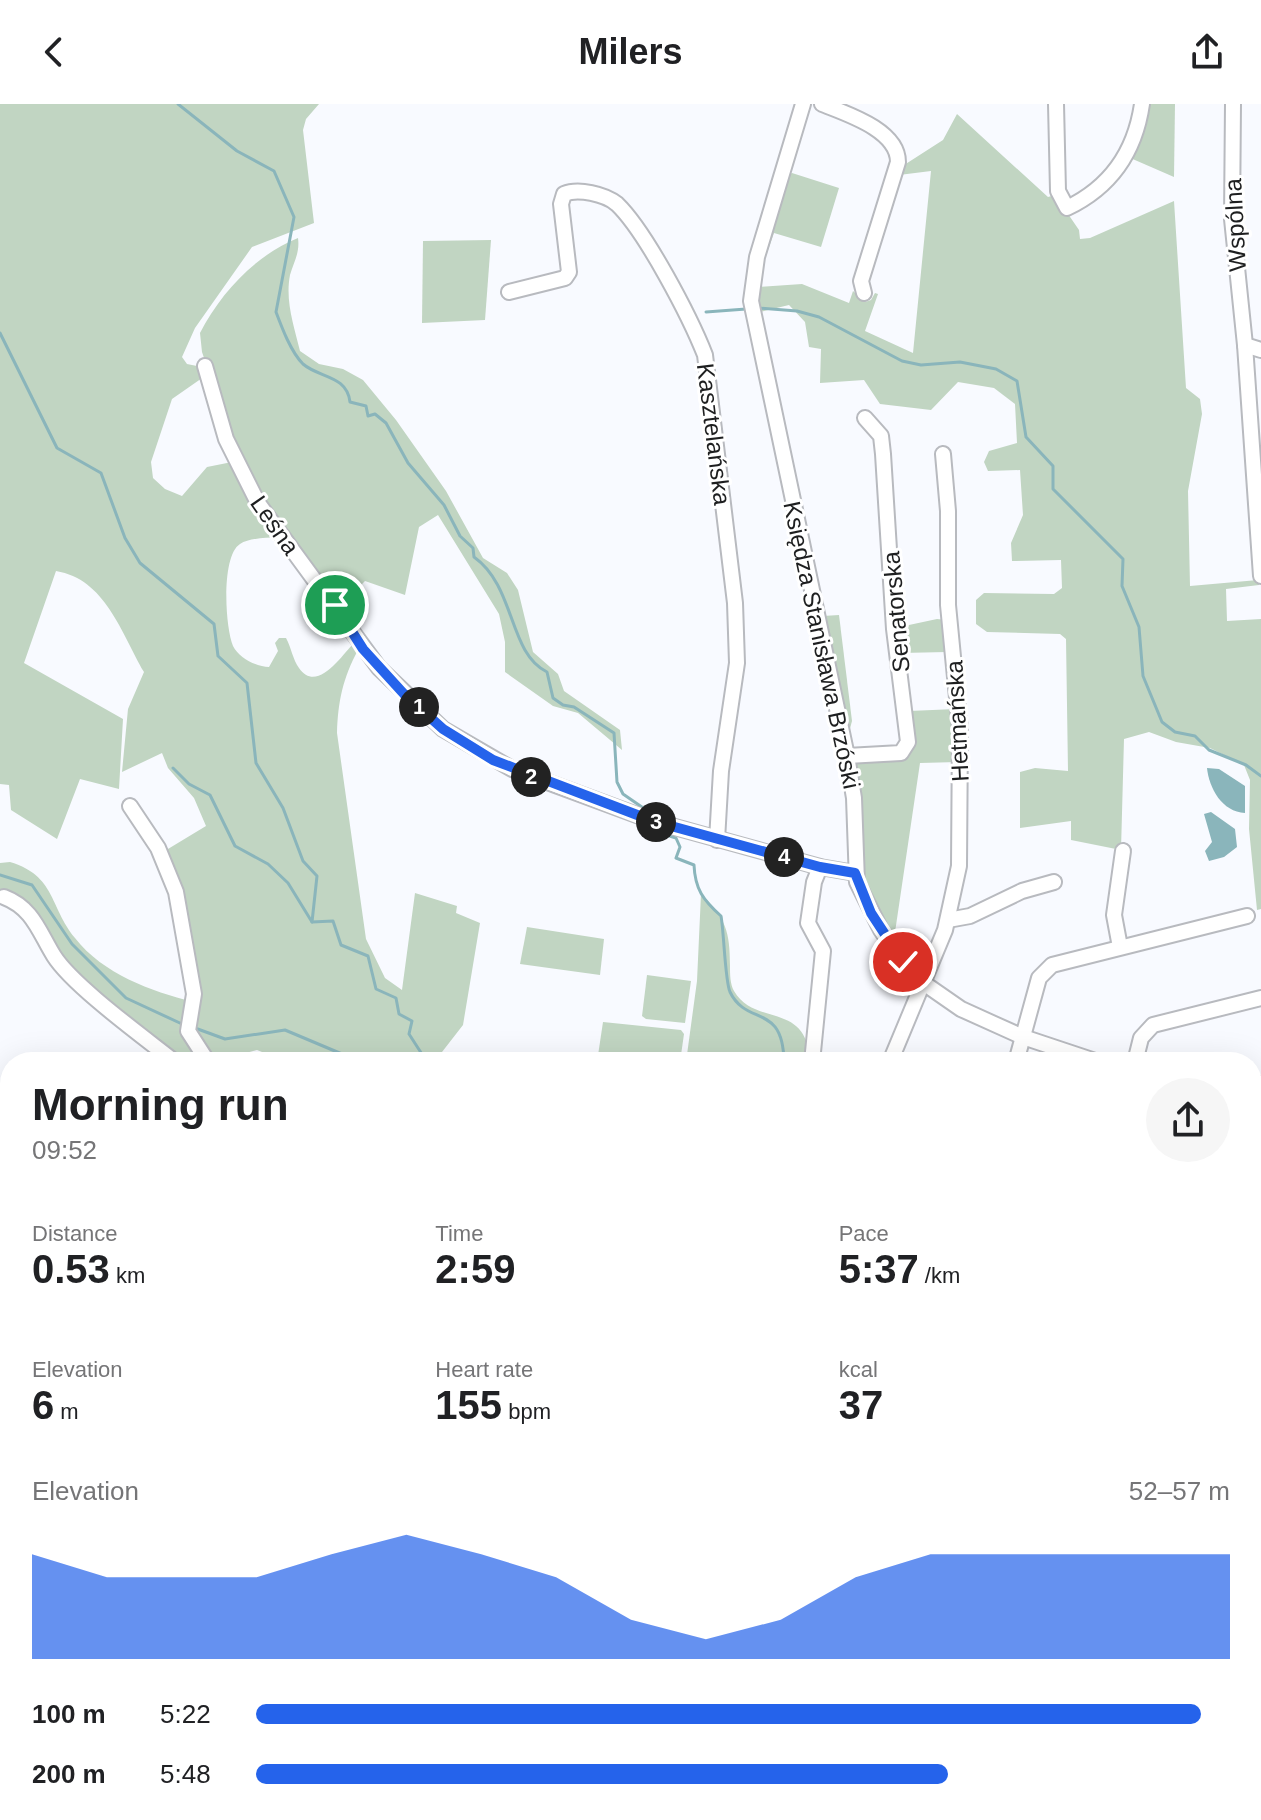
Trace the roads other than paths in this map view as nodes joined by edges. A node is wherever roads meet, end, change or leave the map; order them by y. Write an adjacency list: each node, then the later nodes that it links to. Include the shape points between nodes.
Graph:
1 (803, 104): 14 (street, Księdza Stanisława Brzóski, via 757,257 752,308)
2 (822, 104): 7 (street, via 884,135 897,152 861,281)
3 (1056, 104): 4 (street, via 1058,191 1067,208 1111,177 1132,145)
4 (1142, 104)
5 (1233, 104): 8 (street, Wspólna, via 1232,219)
6 (509, 292): 16 (street, Kasztelańska, via 565,278 569,272 561,204 564,194 576,191 615,202 640,233 692,322 707,369 735,603 736,672)
7 (864, 293)
8 (1245, 345): 9 (street); 13 (street, Wspólna)
9 (1261, 350)
10 (205, 366): 16 (street, Leśna, via 240,472 286,544 379,668 443,729 493,760)
11 (865, 418): 14 (street, Senatorska, via 881,436 894,629 908,742 901,753)
12 (943, 454): 23 (street, Hetmańska, via 961,808 959,866)
13 (1261, 576)
14 (847, 756): 19 (street, Księdza Stanisława Brzóski, via 854,798)
15 (130, 806): 29 (street, via 169,869 194,994 188,1031)
16 (717, 840): 18 (street, Leśna)
17 (1123, 851): 24 (street, via 1114,915)
18 (820, 867): 19 (street, Leśna); 30 (street, via 808,923 823,951)
19 (855, 873): 25 (street, Księdza Stanisława Brzóski, via 881,930)
20 (1054, 882): 23 (street)
21 (4, 897): 28 (street, via 26,908 56,959)
22 (1247, 916): 24 (street)
23 (948, 920): 25 (street, Hetmańska)
24 (1120, 947): 27 (street, via 1059,962 1042,973)
25 (925, 984): 27 (street, Księdza Stanisława Brzóski, via 961,1009); 31 (street, Hetmańska)
26 (1261, 998): 34 (street, via 1153,1025)
27 (1023, 1037): 32 (street); 33 (street, Księdza Stanisława Brzóski)
28 (163, 1052)
29 (202, 1052)
30 (813, 1052)
31 (894, 1052)
32 (1019, 1052)
33 (1068, 1052)
34 (1138, 1052)

